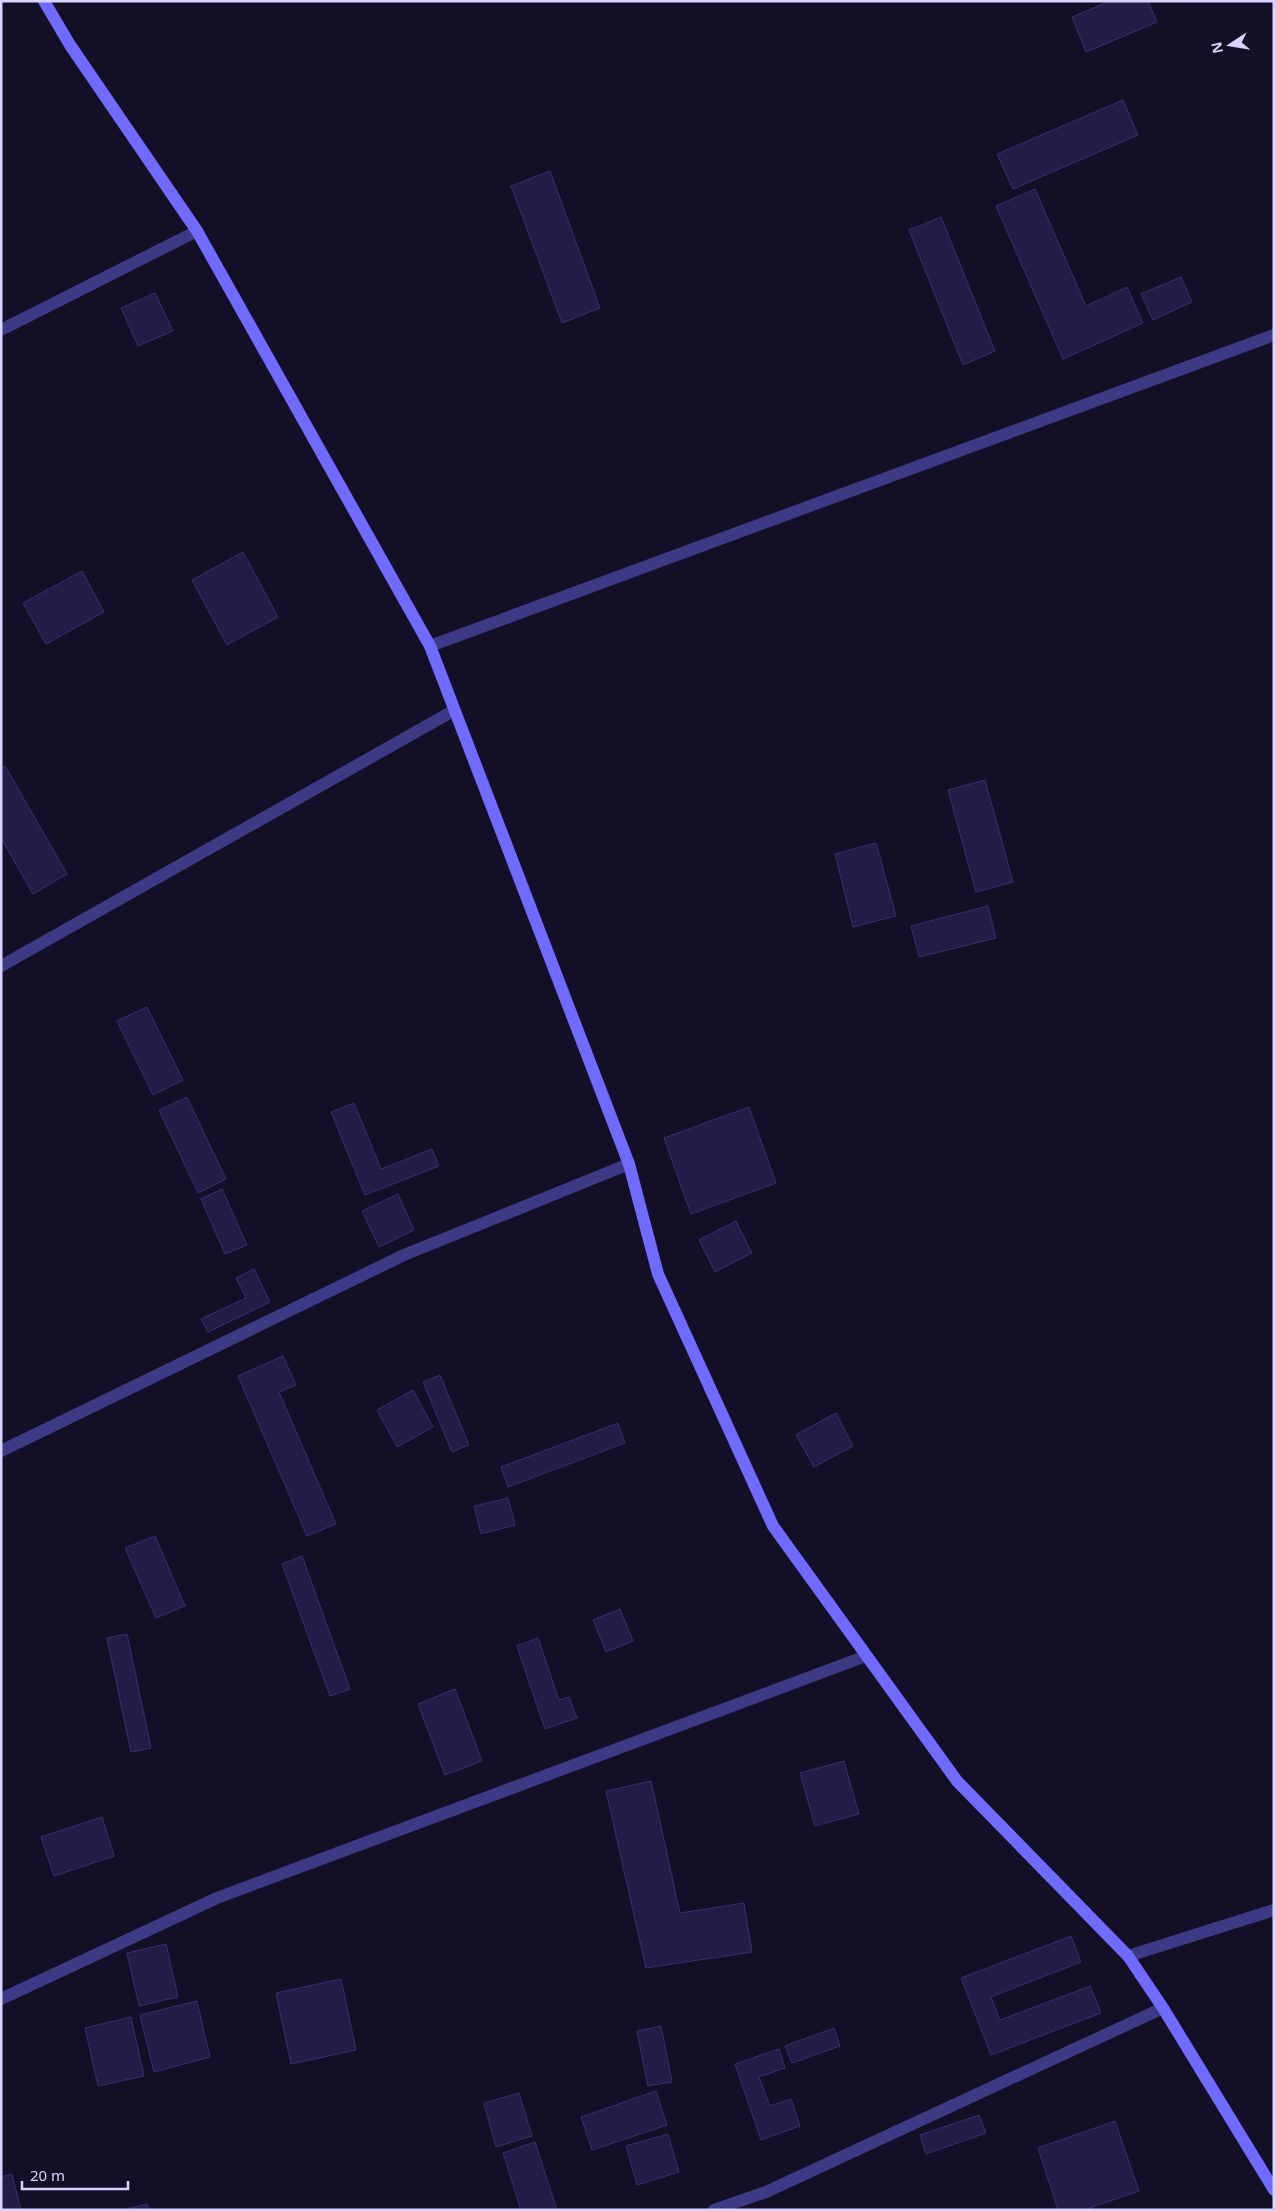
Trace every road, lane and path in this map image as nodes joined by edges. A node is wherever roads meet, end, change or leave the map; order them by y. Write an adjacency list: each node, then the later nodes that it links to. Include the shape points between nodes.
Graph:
1 (44, 1): 2 (street, via 70,46)
2 (197, 231): 3 (street); 5 (street)
3 (1, 330)
4 (1274, 335): 5 (street)
5 (430, 646): 6 (street)
6 (453, 711): 7 (street); 8 (street)
7 (1, 966)
8 (629, 1164): 9 (street, via 404,1255); 10 (street, via 658,1274 773,1526)
9 (1, 1450)
10 (866, 1656): 12 (street, via 957,1781); 13 (street, via 217,1898)
11 (1274, 1910): 12 (street)
12 (1128, 1956): 14 (street)
13 (1, 1999)
14 (1163, 2008): 15 (street); 16 (street, via 766,2192)
15 (1274, 2190)
16 (714, 2210)

